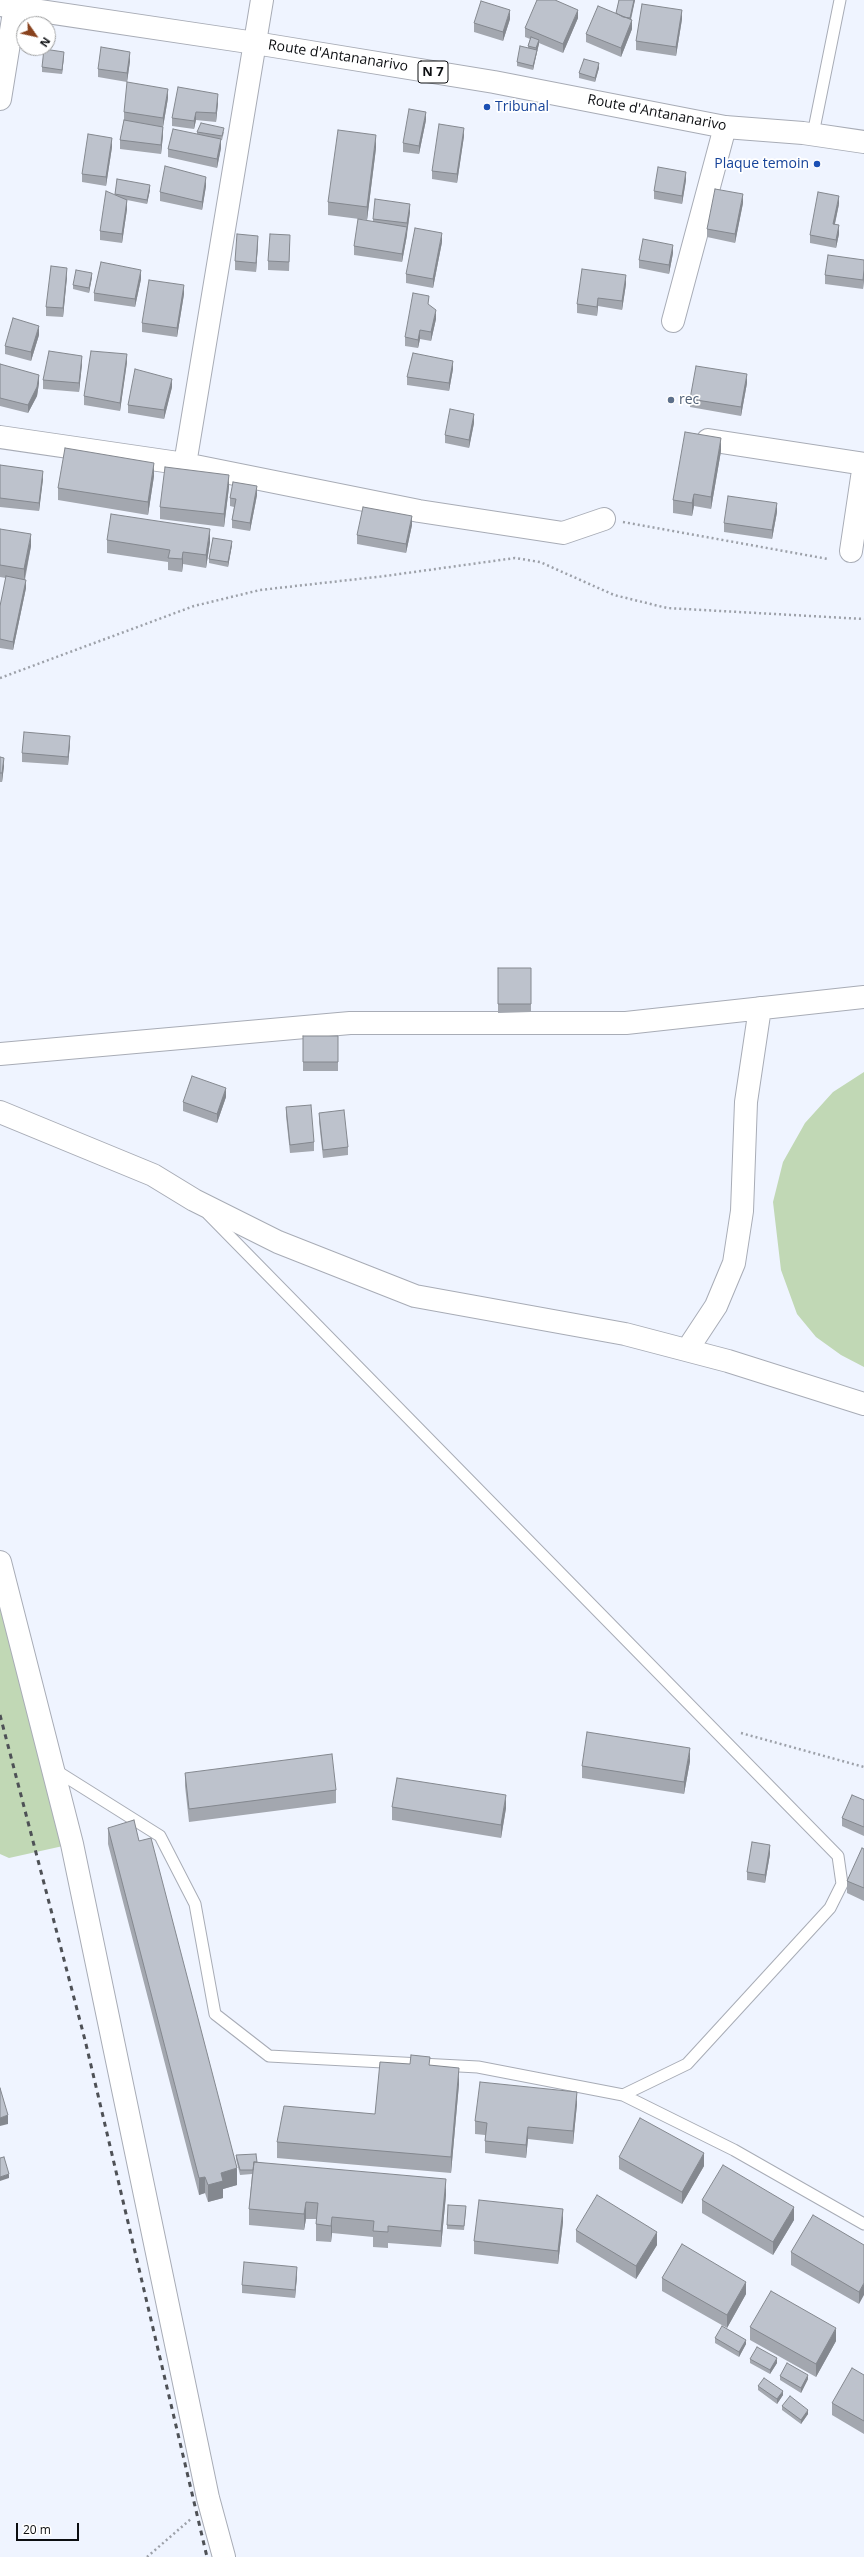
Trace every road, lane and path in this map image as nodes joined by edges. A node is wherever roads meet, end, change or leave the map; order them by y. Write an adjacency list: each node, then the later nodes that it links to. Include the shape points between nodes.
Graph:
1 (262, 0): 4 (street)
2 (840, 0): 7 (lane)
3 (10, 4): 4 (street, Route d'Antananarivo / N 7); 5 (street)
4 (255, 43): 6 (street, Route d'Antananarivo / N 7, via 494,82); 12 (street)
5 (0, 99)
6 (725, 127): 7 (street, Route d'Antananarivo / N 7); 9 (street)
7 (813, 134): 8 (street, Route d'Antananarivo / N 7)
8 (864, 142)
9 (673, 321)
10 (0, 437): 12 (street)
11 (708, 440): 13 (street)
12 (186, 464): 14 (street, via 419,511 563,533)
13 (864, 464): 15 (street)
14 (604, 519): 16 (path)
15 (851, 551)
16 (828, 559)
17 (864, 619): 18 (path, via 667,608 614,595 540,562 515,558 260,590 194,606)
18 (0, 678)
19 (864, 997): 20 (street)
20 (760, 1008): 21 (street, via 626,1023 350,1023); 24 (street, via 746,1102 742,1211 734,1263 716,1306)
21 (0, 1054)
22 (0, 1112): 23 (street, via 153,1175)
23 (194, 1200): 24 (street, via 278,1242 415,1296 625,1334); 27 (lane)
24 (687, 1350): 25 (street)
25 (864, 1404)
26 (0, 1562): 29 (street)
27 (708, 1724): 28 (path); 30 (lane, via 838,1856 842,1884 830,1908 687,2064)
28 (864, 1767)
29 (52, 1768): 30 (lane, via 160,1836 195,1904 216,2014 269,2056 478,2067); 32 (street, via 72,1844)
30 (623, 2095): 31 (lane, via 734,2150)
31 (864, 2224)
32 (208, 2498): 33 (path, via 198,2518 190,2518); 34 (street)
33 (147, 2557)
34 (224, 2557)

